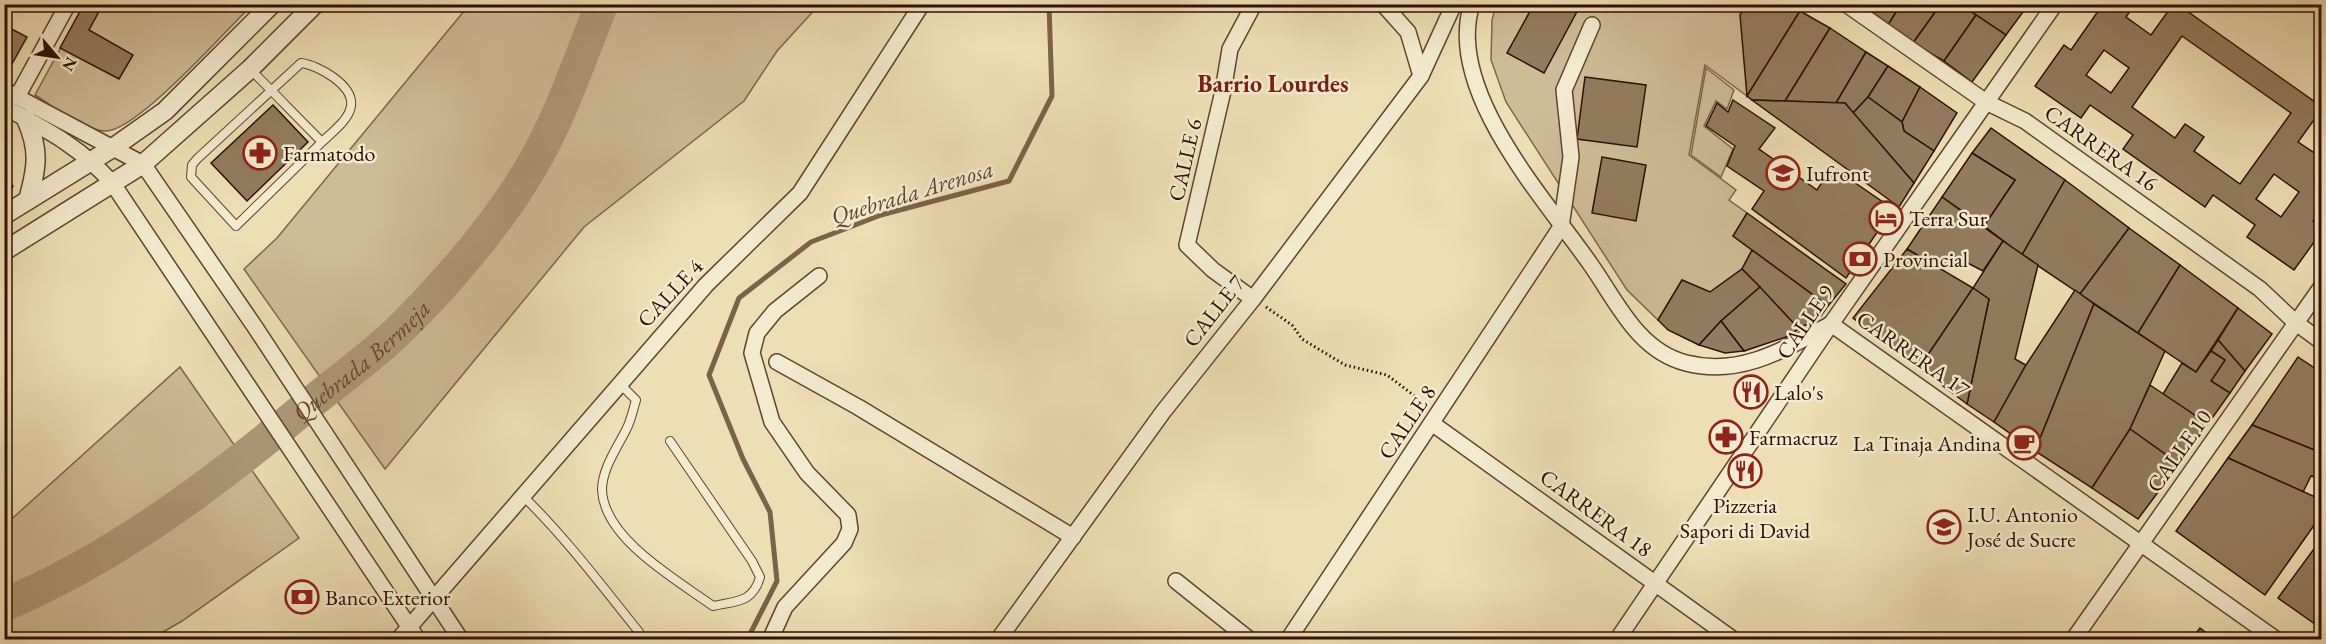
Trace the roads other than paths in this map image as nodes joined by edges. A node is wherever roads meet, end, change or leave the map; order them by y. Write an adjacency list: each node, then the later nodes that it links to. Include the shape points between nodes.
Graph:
1 (68, 4): 17 (street)
2 (272, 4): 22 (street, via 165,111)
3 (315, 4): 14 (street)
4 (922, 4): 37 (street, CALLE 4, via 800,194 706,285)
5 (1254, 4): 32 (street, CALLE 6, via 1230,49 1187,245)
6 (1383, 4): 15 (street, via 1407,32)
7 (1454, 4): 15 (street, CALLE 7)
8 (1472, 4): 28 (street, CARRERA 17, via 1466,33 1474,80 1522,173)
9 (1846, 4): 18 (street, CARRERA 16)
10 (2055, 4): 18 (street, CALLE 9)
11 (2317, 4): 12 (street)
12 (2322, 8)
13 (1592, 25): 28 (street, via 1564,90 1570,157)
14 (250, 69): 16 (lane); 24 (street)
15 (1421, 76): 32 (street, CALLE 7)
16 (271, 90): 21 (lane); 21 (lane, via 301,63 316,65 337,81 352,104 348,116); 21 (lane, via 192,165 195,183 236,226)
17 (11, 94): 22 (street)
18 (1986, 102): 33 (street, CARRERA 16, via 2025,121 2260,288); 34 (street, CALLE 9)
19 (4, 107): 20 (street)
20 (26, 119): 23 (street); 26 (street, via 37,153)
21 (322, 142)
22 (114, 147): 23 (street); 24 (street)
23 (92, 160): 25 (street); 26 (street)
24 (143, 164): 25 (street); 45 (street)
25 (113, 184): 29 (street); 47 (street)
26 (28, 200): 27 (street)
27 (4, 215)
28 (1561, 227): 34 (street, CARRERA 17, via 1630,325 1664,355 1684,363 1711,368 1745,365); 38 (street, CALLE 8)
29 (4, 251)
30 (819, 276): 50 (street, via 775,311 757,333 752,353 772,422 807,473 848,515 850,529 844,543 785,607)
31 (2322, 286): 33 (street, CALLE 10)
32 (1253, 299): 41 (street, CALLE 7, via 1163,412)
33 (2295, 322): 35 (street, CARRERA 16); 42 (street, CALLE 10)
34 (1831, 324): 42 (street, CARRERA 17); 44 (street, CALLE 9)
35 (2322, 342)
36 (777, 362): 41 (street)
37 (619, 383): 39 (lane, via 636,400 627,428 609,461 602,490 614,527 651,562 713,606 749,597 756,591 760,577 752,561); 40 (street, CALLE 4)
38 (1433, 424): 44 (street, CARRERA 18); 53 (street, CALLE 8)
39 (670, 441)
40 (523, 496): 45 (street, CALLE 4); 46 (lane, via 598,577)
41 (1073, 537): 51 (street, CALLE 7)
42 (2142, 544): 56 (street, CALLE 10); 57 (street, CARRERA 17)
43 (1176, 581): 52 (street)
44 (1655, 583): 54 (street, CALLE 9); 55 (street, CARRERA 18)
45 (433, 598): 47 (street, CALLE 4); 49 (street)
46 (639, 632)
47 (414, 633): 48 (street, CALLE 4)
48 (398, 639)
49 (461, 639)
50 (770, 639)
51 (998, 639)
52 (1250, 639)
53 (1288, 639)
54 (1617, 639)
55 (1734, 639)
56 (2073, 639)
57 (2277, 639)

